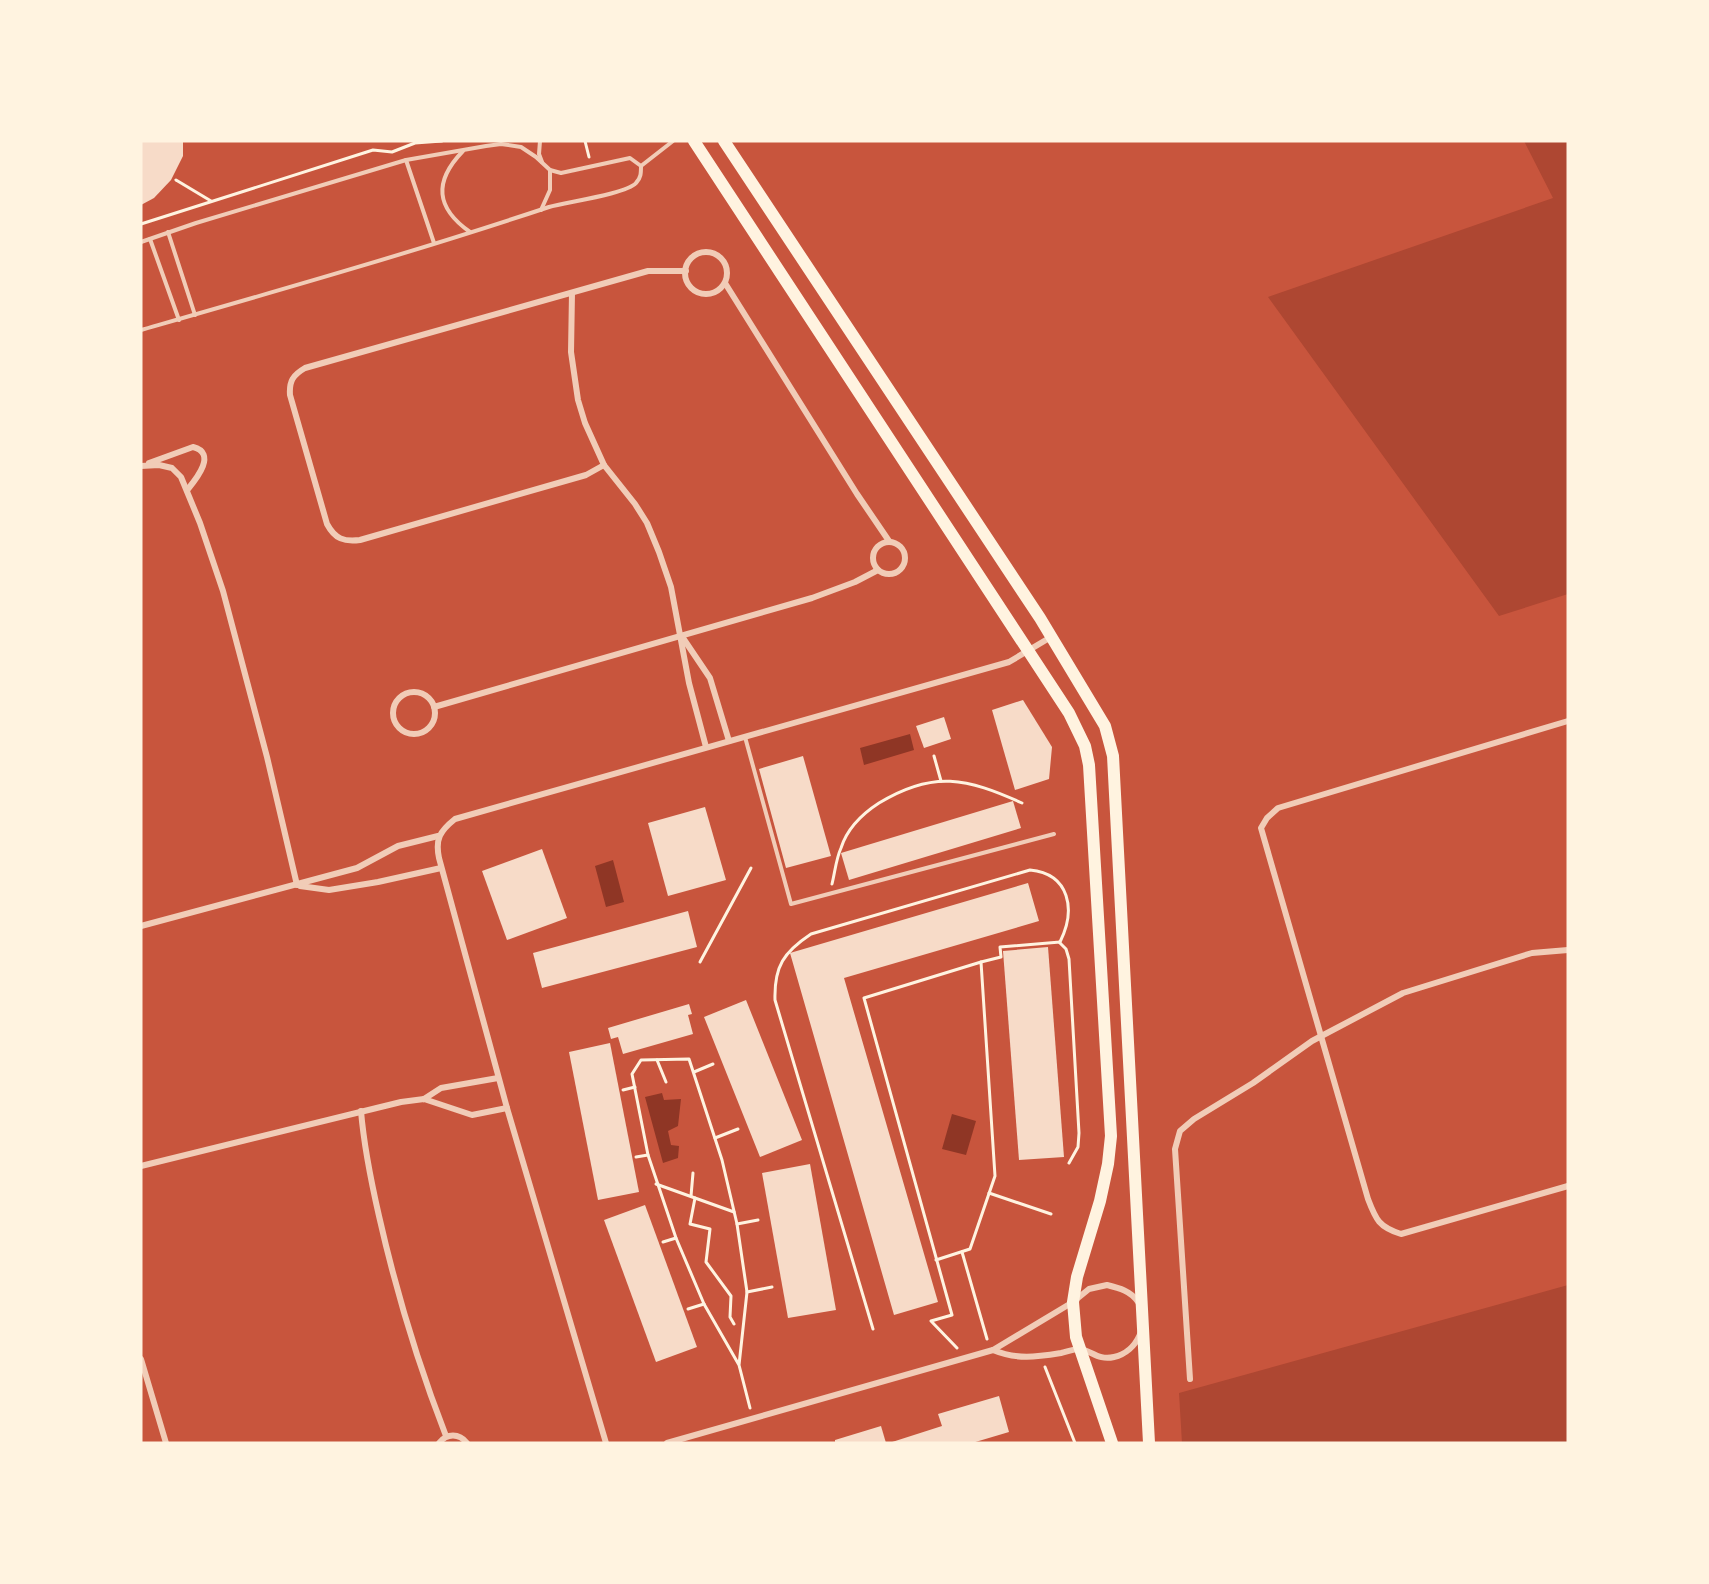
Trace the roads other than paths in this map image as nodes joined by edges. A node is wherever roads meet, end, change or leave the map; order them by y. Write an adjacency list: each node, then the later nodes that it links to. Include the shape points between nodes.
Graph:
1 (540, 141): 8 (lane)
2 (673, 141): 9 (lane)
3 (694, 141): 30 (main road)
4 (724, 141): 29 (main road)
5 (504, 142): 6 (lane); 8 (lane, via 520,147)
6 (464, 151): 7 (lane); 13 (lane, via 444,178 443,202 449,214)
7 (406, 160): 12 (lane); 16 (lane)
8 (542, 162): 10 (lane)
9 (641, 166): 10 (lane, via 630,158 573,172); 11 (lane, via 641,176 635,185)
10 (550, 170): 11 (lane, via 548,198)
11 (540, 210): 13 (lane)
12 (168, 232): 14 (lane); 20 (lane)
13 (470, 232): 16 (lane)
14 (150, 239): 15 (lane); 21 (lane)
15 (141, 242)
16 (434, 243): 20 (lane)
17 (686, 271): 18 (street, via 689,285 700,293 714,292); 18 (street, via 691,259 709,252 725,264); 19 (street, via 648,271)
18 (725, 283): 26 (street)
19 (572, 293): 24 (street, via 573,380 585,423); 24 (street, via 305,368 291,379 290,395 327,524 332,533 347,541 586,475)
20 (195, 315): 21 (lane)
21 (179, 320): 22 (lane)
22 (141, 330)
23 (143, 465): 25 (street, via 172,468); 25 (street, via 193,447 200,449 205,459)
24 (604, 465): 28 (street, via 647,523 671,587)
25 (188, 489): 39 (street, via 223,591)
26 (889, 541): 27 (street, via 879,545 873,555); 27 (street, via 903,548 906,558 898,572)
27 (878, 570): 28 (street, via 812,598)
28 (681, 635): 31 (street); 34 (street, via 710,678); 35 (street)
29 (1051, 637): 30 (street); 50 (main road, via 1105,726 1113,756)
30 (1028, 650): 33 (street, via 1009,662); 49 (main road, via 1079,729 1089,765 1111,1136 1106,1173)
31 (434, 707): 31 (street, via 425,696 411,693 398,699 394,720 408,733 420,733 431,726)
32 (1568, 721): 42 (street, via 1278,808 1267,818 1261,828 1262,836)
33 (745, 736): 34 (street); 36 (lane, via 791,904)
34 (729, 741): 35 (street)
35 (706, 747): 37 (street, via 455,819)
36 (1054, 834)
37 (438, 836): 38 (street); 39 (street, via 398,846 357,868)
38 (441, 868): 39 (street, via 329,890); 43 (street)
39 (297, 885): 40 (street)
40 (141, 926)
41 (1568, 950): 42 (street, via 1532,953 1403,993)
42 (1321, 1036): 48 (street, via 1368,1199 1376,1221 1388,1230 1401,1234); 54 (street, via 1194,1119 1177,1136)
43 (498, 1078): 44 (street, via 441,1088); 45 (street)
44 (424, 1099): 45 (street, via 472,1115); 46 (street)
45 (507, 1108): 59 (street)
46 (361, 1112): 47 (street); 55 (street, via 370,1175 402,1308)
47 (141, 1166)
48 (1568, 1186)
49 (1073, 1302): 50 (street, via 1089,1289 1107,1285 1125,1290 1138,1302); 51 (main road); 52 (street)
50 (1143, 1320): 51 (street, via 1135,1344 1114,1358 1096,1357); 62 (main road)
51 (1080, 1349): 52 (street, via 1026,1358); 61 (main road)
52 (992, 1350): 60 (street)
53 (141, 1359): 56 (street)
54 (1190, 1379)
55 (446, 1436): 57 (street); 58 (street, via 456,1435)
56 (166, 1443)
57 (439, 1443)
58 (466, 1443)
59 (606, 1443)
60 (667, 1443)
61 (1112, 1443)
62 (1149, 1443)

